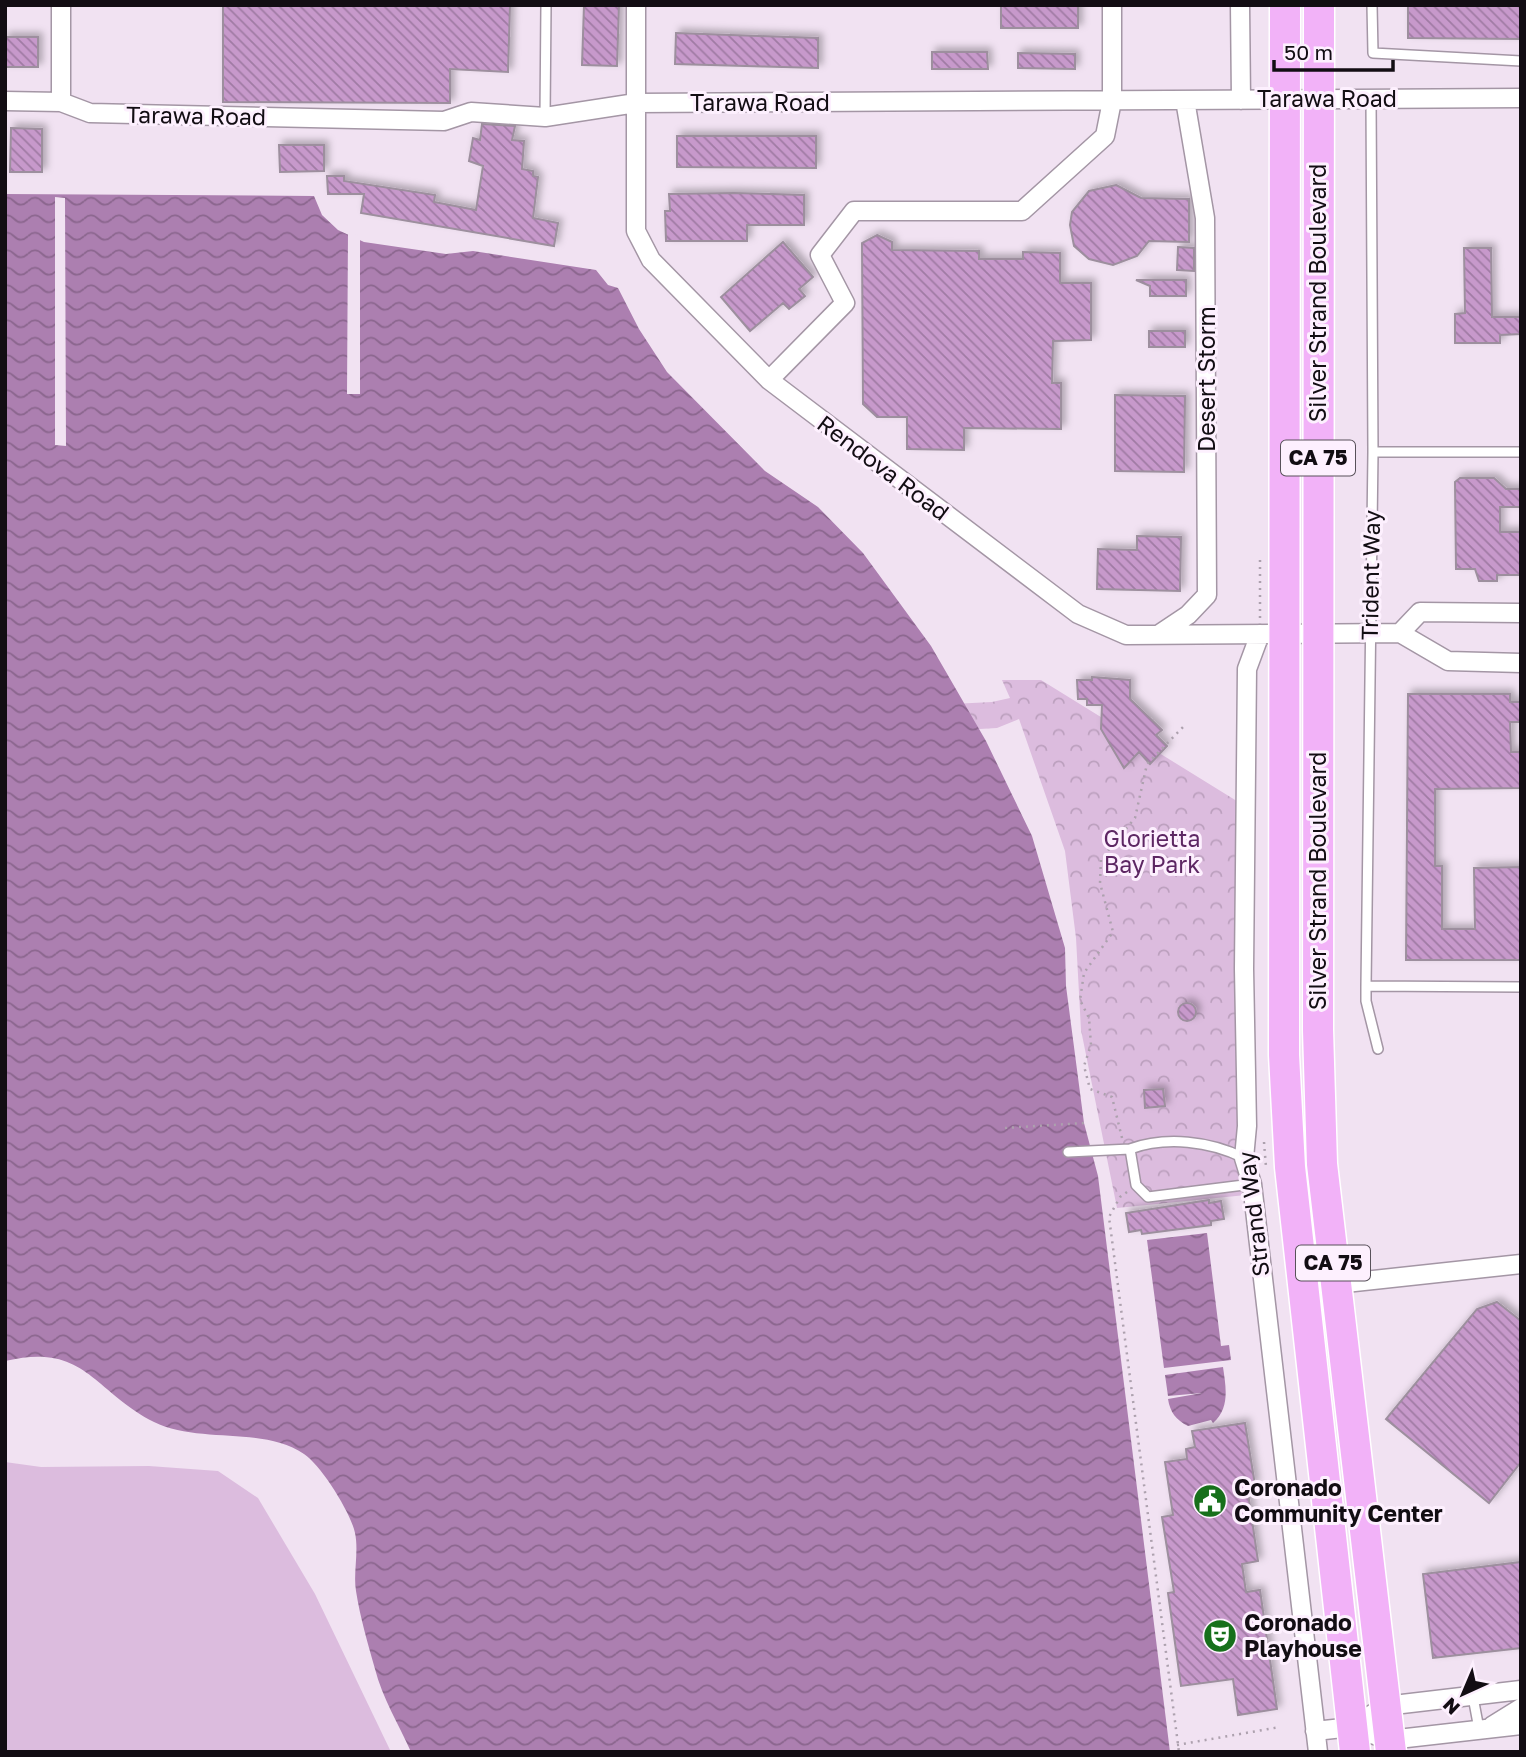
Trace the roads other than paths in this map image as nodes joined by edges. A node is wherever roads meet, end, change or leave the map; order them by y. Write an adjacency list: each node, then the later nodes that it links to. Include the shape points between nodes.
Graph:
1 (61, 5): 18 (street)
2 (546, 5): 20 (lane)
3 (636, 5): 19 (street, Rendova Road)
4 (1112, 5): 17 (street)
5 (1240, 5): 14 (street)
6 (1285, 5): 15 (highway, Silver Strand Boulevard / CA 75)
7 (1318, 5): 11 (highway, Silver Strand Boulevard / CA 75)
8 (1372, 5): 9 (lane, via 1373,53)
9 (1521, 61)
10 (1521, 98): 12 (street, Tarawa Road)
11 (1318, 99): 12 (street, Tarawa Road); 15 (street, Tarawa Road); 27 (highway, Silver Strand Boulevard / CA 75)
12 (1371, 99): 22 (lane, Trident Way)
13 (1185, 100): 14 (street, Tarawa Road); 17 (street, Tarawa Road); 29 (street, Desert Storm, via 1205,218 1208,595)
14 (1241, 100): 15 (street, Tarawa Road)
15 (1285, 100): 26 (highway, Silver Strand Boulevard / CA 75)
16 (5, 101): 18 (street, Tarawa Road)
17 (1112, 101): 19 (street, Tarawa Road); 21 (street, via 1105,136 1022,211 854,211 820,255 845,303)
18 (61, 102): 20 (street, Tarawa Road, via 90,113 444,121 471,112)
19 (636, 103): 20 (street, Tarawa Road); 21 (street, Rendova Road, via 636,231 651,260)
20 (545, 117)
21 (769, 380): 29 (street, Rendova Road, via 1078,614 1126,635)
22 (1373, 452): 23 (lane); 25 (lane, Trident Way)
23 (1521, 452)
24 (1521, 613): 28 (street, via 1420,612)
25 (1370, 632): 27 (street, Rendova Road); 28 (street, Rendova Road); 31 (lane, Trident Way)
26 (1271, 633): 27 (street, Rendova Road); 29 (street, Rendova Road); 36 (street, Strand Way, via 1247,669); 47 (highway, Silver Strand Boulevard / CA 75, via 1290,1167)
27 (1317, 633): 39 (highway, Silver Strand Boulevard / CA 75, via 1318,1030 1322,1164)
28 (1400, 633): 30 (street, Rendova Road, via 1448,661)
29 (1158, 635)
30 (1521, 663)
31 (1366, 986): 32 (lane); 33 (lane, Trident Way)
32 (1521, 987)
33 (1378, 1049)
34 (1127, 1149): 35 (lane); 36 (lane, via 1193,1142 1223,1147); 37 (lane, via 1136,1185 1149,1197)
35 (1068, 1152)
36 (1244, 1158): 37 (street, Strand Way)
37 (1252, 1184): 46 (street, Strand Way)
38 (1521, 1264): 39 (street)
39 (1336, 1284): 42 (highway, Silver Strand Boulevard / CA 75)
40 (1521, 1690): 41 (street)
41 (1473, 1697): 42 (street); 45 (lane)
42 (1385, 1706): 47 (street); 48 (highway, Silver Strand Boulevard / CA 75)
43 (1521, 1708): 45 (street)
44 (1521, 1725): 45 (street)
45 (1484, 1728): 48 (street)
46 (1315, 1731): 47 (street); 49 (street, Strand Way)
47 (1354, 1739): 48 (street)
48 (1390, 1746)
49 (1318, 1752)

